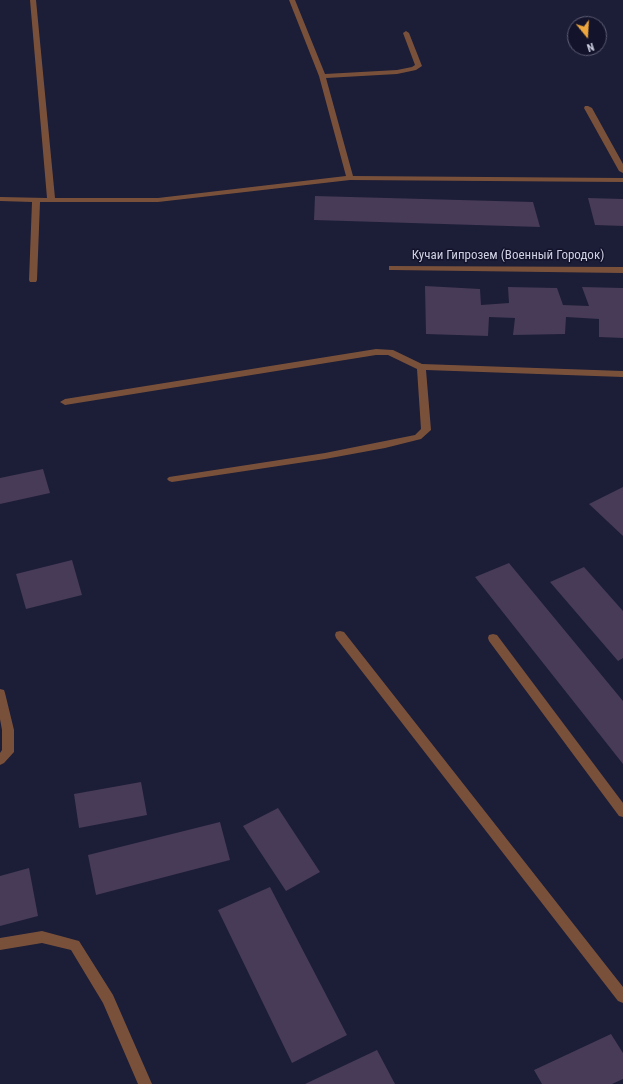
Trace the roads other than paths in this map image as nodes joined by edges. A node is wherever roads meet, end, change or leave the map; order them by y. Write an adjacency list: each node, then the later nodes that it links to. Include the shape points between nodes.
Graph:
1 (33, 0): 11 (street)
2 (292, 0): 4 (street)
3 (406, 33): 4 (street, via 419,66 414,70)
4 (322, 76): 7 (street)
5 (588, 108): 6 (street)
6 (623, 171)
7 (350, 178): 8 (street); 11 (street, via 158,200)
8 (623, 180)
9 (0, 199): 10 (street)
10 (36, 200): 11 (street); 14 (street)
11 (51, 200)
12 (392, 268): 13 (street, Кучаи Гипрозем (Военный Городок))
13 (623, 270)
14 (32, 280)
15 (422, 367): 16 (street); 17 (street, via 390,352 376,352); 18 (street, via 426,430 418,437 325,456)
16 (623, 374)
17 (65, 402)
18 (172, 479)
19 (340, 635): 25 (street)
20 (493, 638): 23 (street)
21 (0, 694): 22 (street, via 8,730 8,752)
22 (0, 760)
23 (623, 812)
24 (0, 944): 26 (street, via 42,937 75,945 108,999)
25 (623, 997)
26 (145, 1084)

